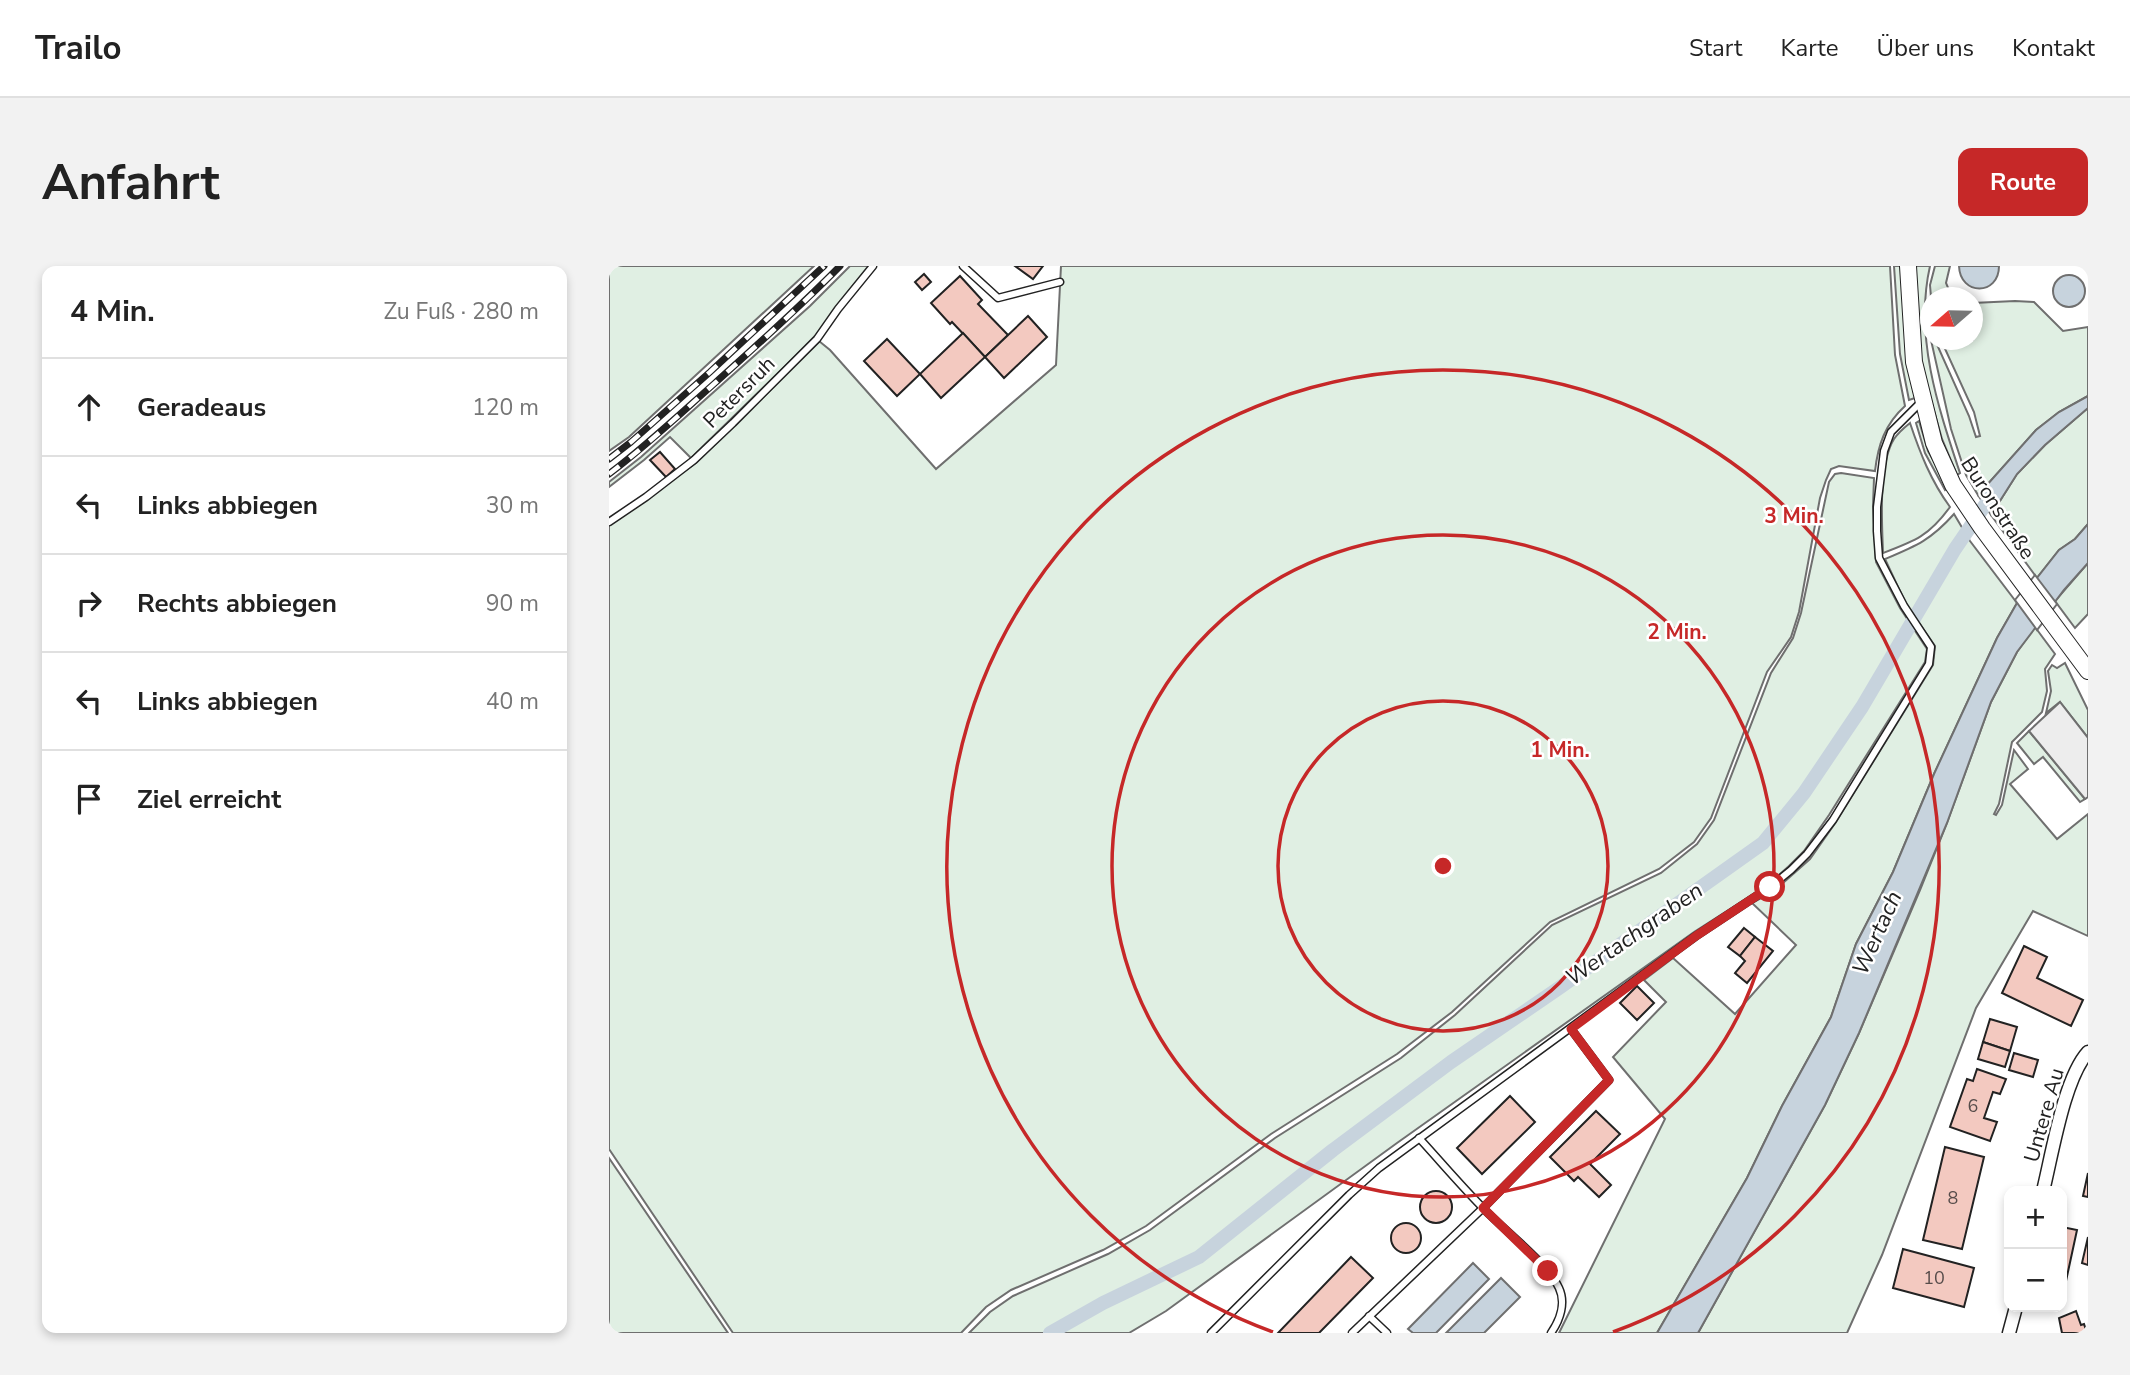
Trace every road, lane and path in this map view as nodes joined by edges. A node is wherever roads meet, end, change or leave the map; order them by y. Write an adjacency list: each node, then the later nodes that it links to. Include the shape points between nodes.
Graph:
1 (873, 266): 6 (lane, Petersruh, via 817,339 733,424 694,460)
2 (963, 266): 4 (lane, via 998,299)
3 (1908, 266): 5 (street, Buronstraße, via 1914,362)
4 (1060, 282)
5 (1922, 401): 7 (street, Buronstraße, via 1953,485 2069,645); 8 (lane, via 1891,432 1877,506 1879,558 1931,647 1929,664 1833,820 1807,854 1770,887)
6 (609, 523)
7 (2086, 661)
8 (1571, 1029): 10 (lane); 12 (lane, via 1609,1080)
9 (2088, 1052): 11 (street, Untere Au, via 2070,1080)
10 (1419, 1138): 12 (lane); 15 (lane, via 1349,1195)
11 (2044, 1186)
12 (1483, 1208): 14 (lane); 18 (lane, via 1548,1271 1560,1289 1562,1307)
13 (2015, 1312): 19 (street)
14 (1369, 1316): 16 (lane); 17 (lane)
15 (1211, 1333)
16 (1352, 1333)
17 (1387, 1333)
18 (1552, 1333)
19 (2009, 1333)

